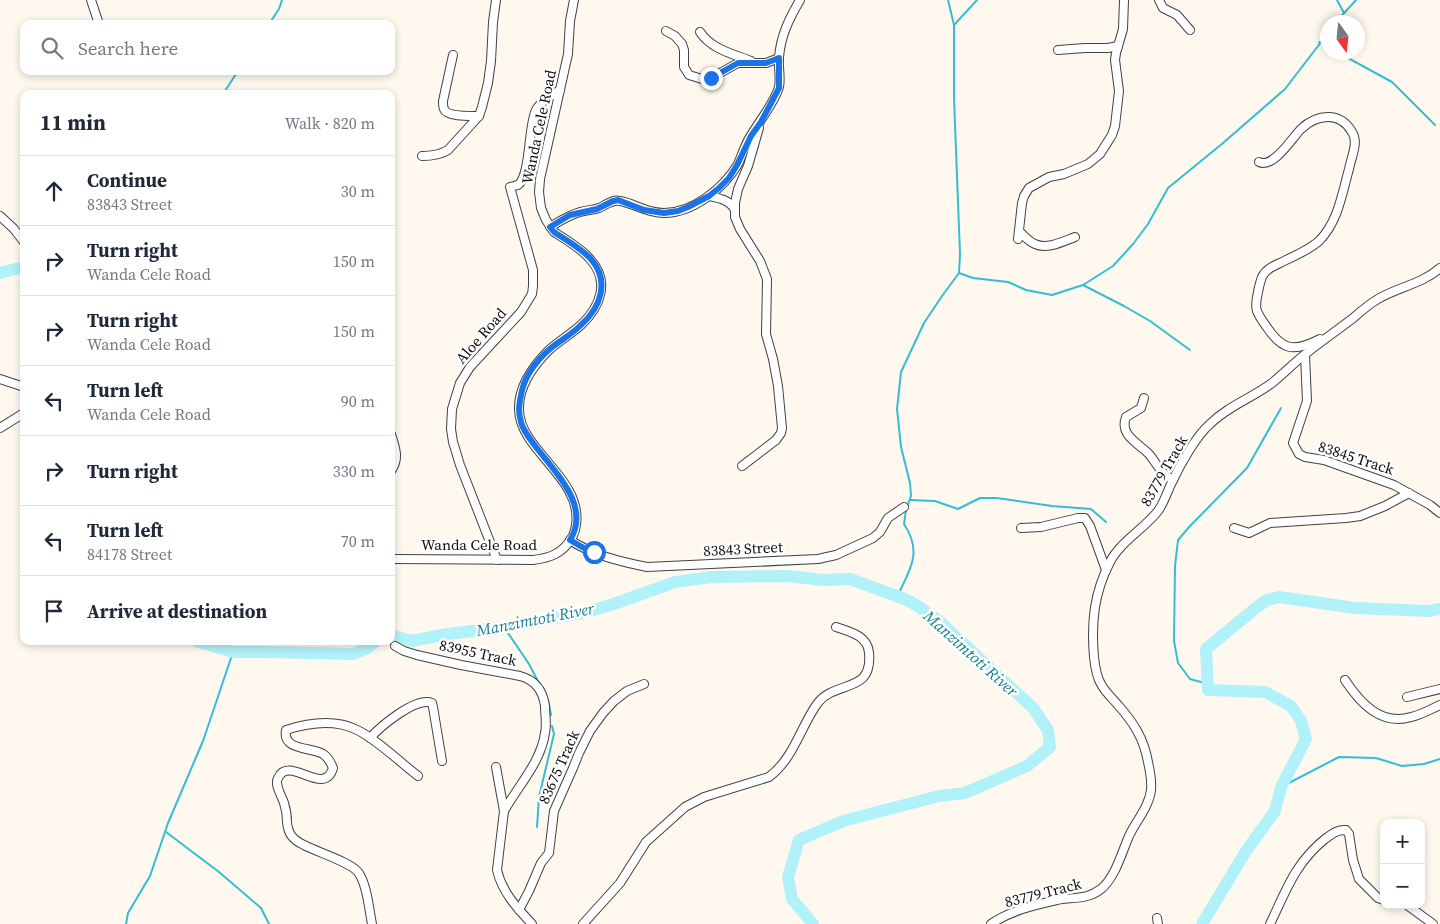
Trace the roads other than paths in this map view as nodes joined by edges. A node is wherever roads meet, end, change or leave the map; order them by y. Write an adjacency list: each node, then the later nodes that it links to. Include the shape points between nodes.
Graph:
1 (91, 0): 7 (street)
2 (496, 0): 17 (street, via 488,83)
3 (574, 0): 16 (street, Wanda Cele Road)
4 (800, 0): 14 (street, via 785,28)
5 (1124, 0): 11 (street, via 1123,30)
6 (1159, 0): 8 (street, via 1163,8 1177,15)
7 (98, 20)
8 (1190, 30)
9 (666, 31): 15 (street, via 682,44 684,67 694,77 707,79 738,63)
10 (700, 32): 15 (street, via 712,45)
11 (1118, 46): 12 (street); 26 (street, via 1119,91 1112,135 1100,154 1088,164 1049,177 1029,188 1022,203 1018,235 1040,246)
12 (1058, 50)
13 (453, 55): 17 (street, via 443,101 444,111)
14 (779, 58): 15 (street); 18 (street, via 779,88)
15 (755, 63)
16 (560, 90): 24 (street, Wanda Cele Road, via 542,165 539,192 541,208); 46 (street, Aloe Road, via 536,109 522,180 510,187 533,270 532,294 521,312 470,367 460,383 452,409 453,442)
17 (479, 116): 19 (street, via 448,150 434,156)
18 (761, 122): 21 (street, via 729,178); 22 (street)
19 (422, 156)
20 (1259, 162): 28 (street, via 1272,160 1302,128 1319,119 1337,118 1354,134 1354,149 1344,190 1328,231 1318,242 1265,273 1255,305 1275,340 1287,347 1307,345)
21 (709, 196): 22 (street, via 727,201); 24 (street, via 683,209 664,213 644,210 618,200 570,215)
22 (734, 210): 37 (street, via 737,224 767,279 766,334 778,386 782,428 776,440)
23 (0, 216): 25 (street)
24 (550, 227): 44 (street, Wanda Cele Road, via 589,257 598,268 602,283 595,310 550,349 527,378 518,409 528,437 570,491 576,519)
25 (20, 237)
26 (1075, 237)
27 (1440, 268): 28 (street, 83779 Track, via 1429,277 1376,300)
28 (1337, 330): 29 (street, 83779 Track)
29 (1305, 355): 38 (street, 83779 Track, via 1273,382 1226,410 1208,425); 39 (street, 83845 Track, via 1307,400 1293,443 1299,454 1384,481)
30 (0, 379): 31 (street)
31 (20, 386)
32 (1144, 398): 38 (street, via 1141,408 1126,417 1126,431 1164,475)
33 (20, 417): 34 (street)
34 (0, 428)
35 (395, 448): 36 (street)
36 (395, 464)
37 (742, 466)
38 (1173, 480): 47 (street, 83779 Track, via 1158,512 1118,550)
39 (1409, 493): 41 (street, 83845 Track); 43 (street, via 1360,516 1270,523 1249,533)
40 (904, 507): 44 (street, 83843 Street, via 888,518 873,538 836,555 818,559 647,568 594,552)
41 (1440, 513)
42 (1021, 528): 47 (street, via 1085,518)
43 (1234, 528)
44 (570, 540): 46 (street, Wanda Cele Road, via 560,552 546,558)
45 (395, 558): 46 (street, Wanda Cele Road)
46 (497, 560)
47 (1106, 570): 66 (street, 83779 Track, via 1093,614 1096,672 1100,683 1128,716 1142,740 1151,780 1148,802 1112,874 1100,890 1090,896 1056,900 1020,910)
48 (836, 627): 65 (street, via 854,633 869,647 870,662 865,677 822,698 777,772 694,801 679,812 643,846 620,883)
49 (395, 646): 59 (street, 83955 Track, via 417,655 529,678 536,685 544,700 546,733 534,764)
50 (1345, 680): 54 (street, via 1371,711 1389,719 1412,717)
51 (644, 684): 62 (street, 83675 Track, via 627,691 608,706 590,731 554,811 549,853)
52 (1440, 689): 53 (street)
53 (1408, 697)
54 (1440, 705)
55 (370, 738): 56 (street, via 394,717 429,702 433,707); 58 (street); 63 (street, via 337,724 302,725 286,730 289,742 295,747 324,754 333,768 326,778 316,779 287,770 277,781 291,836 303,845 357,870 364,883)
56 (442, 761)
57 (496, 768): 59 (street)
58 (418, 776)
59 (504, 811): 62 (street, via 497,870 499,879)
60 (1380, 899): 67 (street, via 1359,879 1349,834 1340,830 1313,849 1297,869)
61 (1413, 909): 68 (street)
62 (519, 910): 64 (street)
63 (372, 924)
64 (532, 924)
65 (583, 924)
66 (991, 924)
67 (1270, 924)
68 (1433, 924)

